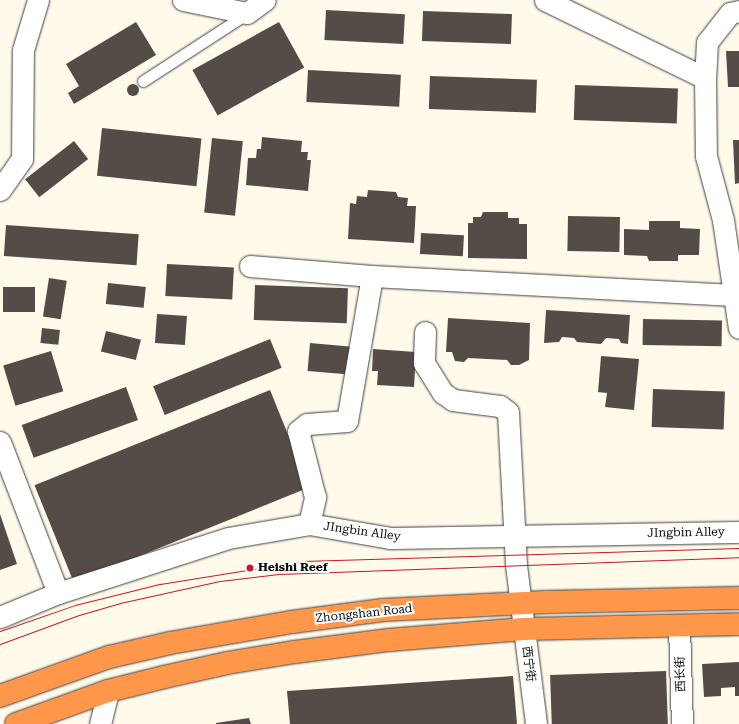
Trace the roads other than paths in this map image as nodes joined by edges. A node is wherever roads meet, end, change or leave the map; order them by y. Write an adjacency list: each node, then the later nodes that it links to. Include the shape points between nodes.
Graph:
1 (38, 0): 9 (street, via 24,50 22,159)
2 (183, 0): 6 (street)
3 (265, 0): 6 (street)
4 (545, 0): 7 (street)
5 (739, 11): 7 (street, via 730,14 706,42)
6 (247, 13): 8 (lane)
7 (705, 78): 12 (street, via 706,156 724,220)
8 (143, 81)
9 (0, 190)
10 (250, 266): 11 (street)
11 (372, 276): 12 (street); 16 (street, via 347,421 307,424 298,431 315,496)
12 (734, 295): 13 (street)
13 (739, 328)
14 (425, 332): 18 (street, 西宁街, via 424,363 443,393 453,400 500,406 508,412)
15 (0, 442): 19 (street)
16 (309, 524): 18 (street, JIngbin Alley, via 390,538); 19 (street, JIngbin Alley, via 228,538)
17 (739, 532): 18 (street, JIngbin Alley)
18 (515, 538): 21 (street, 西宁街)
19 (58, 593): 22 (street, JIngbin Alley)
20 (739, 598): 21 (highway, Zhongshan Road)
21 (520, 603): 25 (street, 西宁街); 27 (highway, Zhongshan Road, via 383,610 229,632 110,657)
22 (0, 616)
23 (739, 624): 24 (highway)
24 (679, 625): 25 (highway); 31 (street, 西长街)
25 (524, 628): 26 (highway, via 389,640 295,652 227,663); 30 (street, 西宁街)
26 (108, 691): 28 (highway); 29 (street)
27 (0, 696)
28 (16, 724)
29 (100, 724)
30 (536, 724)
31 (682, 724)

